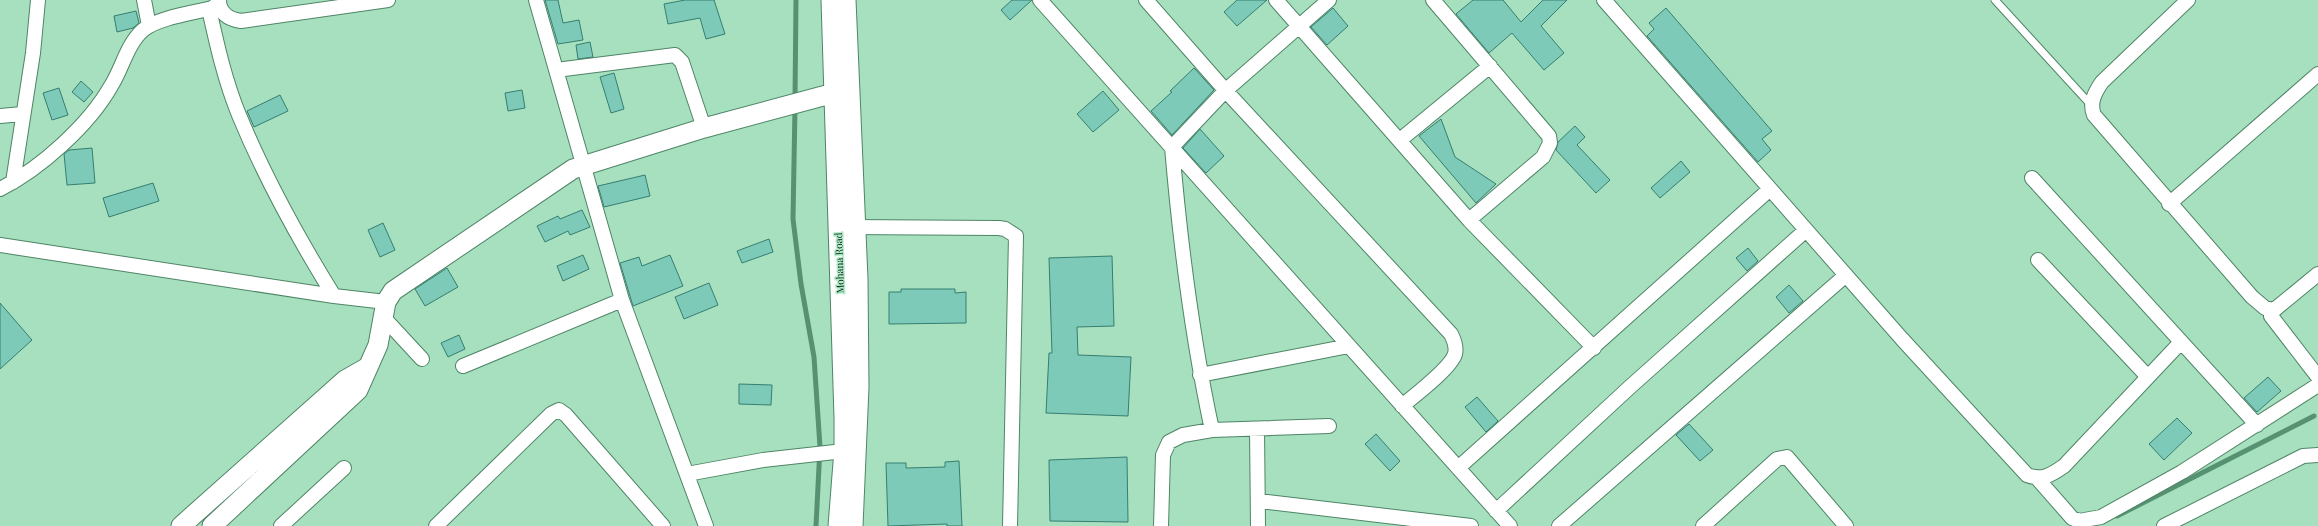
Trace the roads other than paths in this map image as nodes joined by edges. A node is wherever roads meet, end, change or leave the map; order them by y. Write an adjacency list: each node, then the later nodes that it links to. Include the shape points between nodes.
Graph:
1 (38, 0): 24 (street, via 33,53)
2 (144, 0): 16 (street)
3 (388, 0): 15 (street, via 240,21 224,14)
4 (536, 0): 19 (street)
5 (831, 0): 22 (street, Mohana Road)
6 (846, 0): 22 (street, Mohana Road)
7 (1040, 0): 28 (street)
8 (1146, 0): 21 (street)
9 (1276, 0): 17 (street)
10 (1329, 0): 17 (street)
11 (1433, 0): 18 (street)
12 (1604, 0): 33 (street)
13 (1995, 0): 23 (lane)
14 (2188, 0): 23 (street, via 2102,82)
15 (215, 4): 16 (street); 42 (street, via 226,80 238,114 289,220)
16 (149, 26): 31 (street, via 135,38 100,104 47,157)
17 (1298, 26): 21 (street); 27 (street)
18 (1490, 66): 27 (street); 35 (street, via 1545,130 1550,143 1543,157)
19 (556, 70): 26 (street, via 675,55 682,62); 29 (street)
20 (2318, 74): 34 (street)
21 (1225, 90): 28 (street); 56 (street, via 1451,334 1455,343 1455,354 1450,364)
22 (841, 91): 26 (street); 36 (street, Mohana Road)
23 (2091, 105): 34 (street, via 2094,115)
24 (22, 114): 25 (street); 31 (street)
25 (0, 116)
26 (704, 128): 29 (street)
27 (1400, 140): 35 (street)
28 (1172, 147): 47 (street); 52 (street, via 1187,290)
29 (582, 166): 43 (street); 44 (street, via 560,177 393,290)
30 (2032, 178): 46 (street)
31 (13, 182): 32 (street)
32 (0, 189)
33 (1770, 190): 37 (street); 48 (street)
34 (2169, 204): 45 (street, via 2252,297 2266,308)
35 (1469, 220): 48 (street)
36 (847, 227): 61 (street, Mohana Road); 78 (street, via 999,228 1016,236)
37 (1806, 230): 41 (street); 68 (street)
38 (0, 245): 42 (street)
39 (2038, 260): 53 (street)
40 (2318, 274): 45 (street)
41 (1846, 275): 66 (street, via 2027,475); 83 (street)
42 (334, 296): 44 (street)
43 (622, 300): 50 (street); 65 (street)
44 (385, 310): 49 (street); 51 (street, via 378,345)
45 (2274, 310): 54 (street, via 2271,316)
46 (2181, 342): 53 (street); 57 (street)
47 (1349, 346): 52 (street); 56 (street)
48 (1594, 348): 64 (street)
49 (422, 359)
50 (464, 366)
51 (366, 368): 70 (street, via 345,380); 71 (street, via 364,380 358,390)
52 (1200, 375): 60 (street)
53 (2148, 377): 66 (street, via 2064,466 2053,474)
54 (2318, 378)
55 (2318, 385): 57 (street)
56 (1402, 406): 64 (street)
57 (2257, 425): 66 (street, via 2182,472 2101,517 2089,520 2079,521 2072,518)
58 (1329, 426): 59 (street)
59 (1257, 429): 60 (street); 67 (street)
60 (1212, 430): 79 (street, via 1174,438 1165,447)
61 (843, 450): 65 (street, via 763,460); 76 (street, Mohana Road); 77 (street, Mohana Road)
62 (2315, 453): 85 (street)
63 (344, 468): 72 (street)
64 (1458, 468): 68 (street)
65 (687, 474): 75 (street)
66 (2037, 478)
67 (1259, 502): 80 (street); 81 (street)
68 (1496, 511): 82 (street)
69 (1711, 523): 84 (street, via 1777,459 1787,457)
70 (181, 526)
71 (212, 526)
72 (281, 526)
73 (436, 526): 74 (street, via 551,414 559,410)
74 (663, 526)
75 (706, 526)
76 (838, 526)
77 (853, 526)
78 (1010, 526)
79 (1161, 526)
80 (1258, 526)
81 (1472, 526)
82 (1510, 526)
83 (1559, 526)
84 (1846, 526)
85 (2164, 526)

